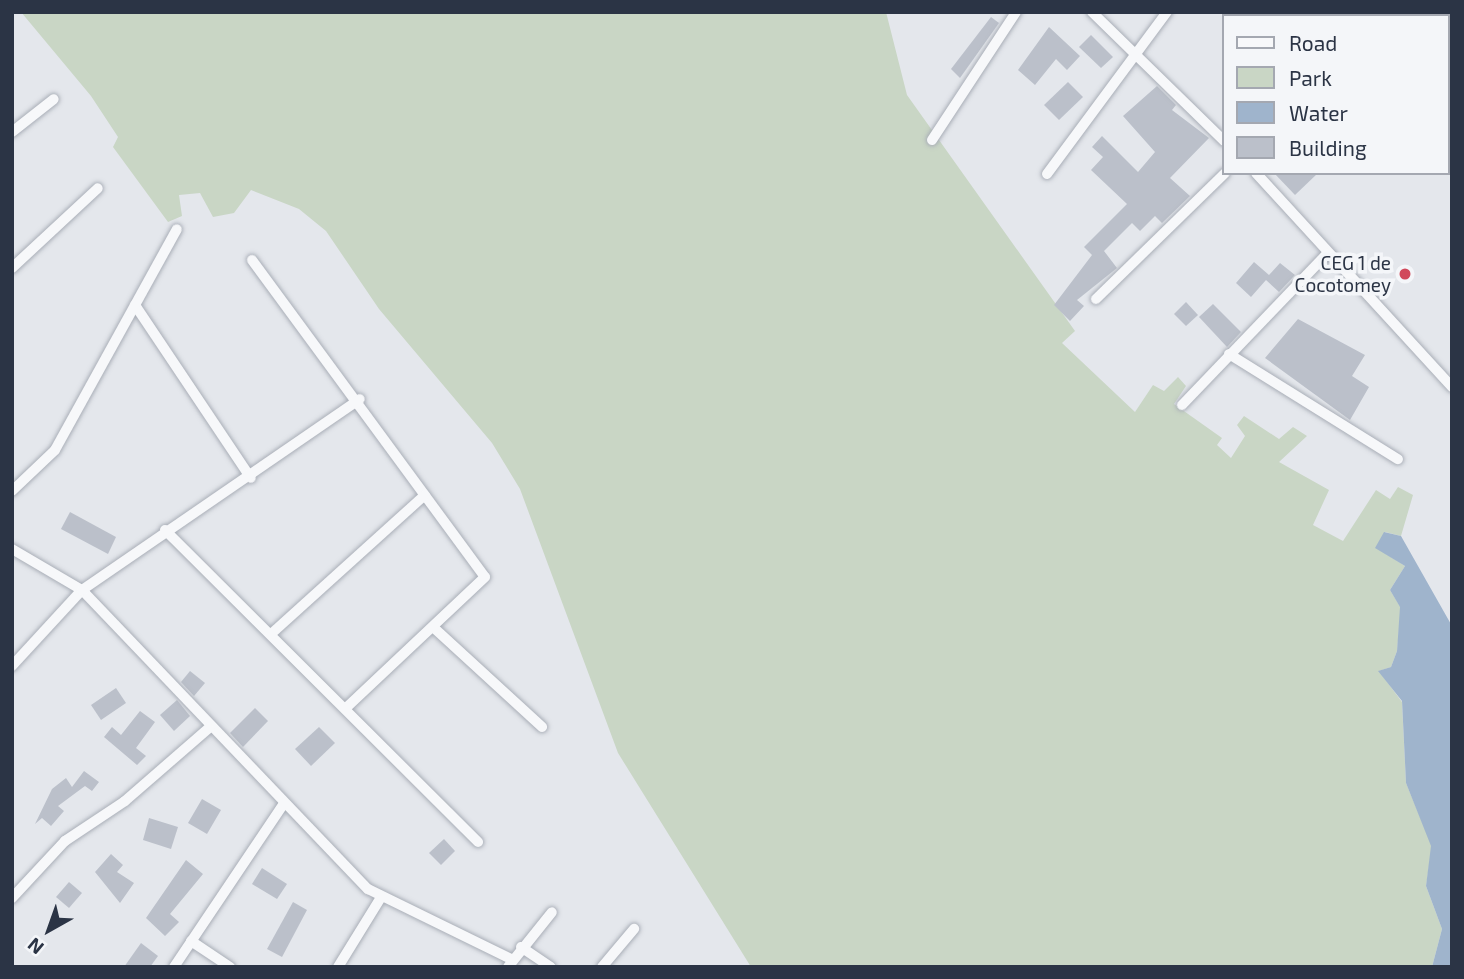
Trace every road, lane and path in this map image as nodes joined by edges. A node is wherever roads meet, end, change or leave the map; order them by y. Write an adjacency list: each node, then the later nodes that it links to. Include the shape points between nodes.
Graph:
1 (1016, 12): 8 (street)
2 (1092, 12): 4 (street)
3 (1167, 12): 4 (street)
4 (1136, 58): 7 (street); 9 (street)
5 (54, 99): 6 (street)
6 (12, 132)
7 (1222, 139)
8 (932, 140)
9 (1047, 174)
10 (1223, 175): 17 (street)
11 (1258, 175): 14 (street)
12 (97, 188): 16 (street)
13 (177, 229): 18 (street)
14 (1327, 254): 19 (street); 20 (street)
15 (252, 260): 21 (street)
16 (12, 268)
17 (1096, 299)
18 (135, 305): 24 (street); 25 (street, via 55,450)
19 (1229, 354): 22 (street); 23 (street)
20 (1452, 387)
21 (360, 399): 24 (street); 26 (street)
22 (1182, 405)
23 (1398, 459)
24 (251, 478): 27 (street)
25 (12, 491)
26 (425, 495): 30 (street, via 485,577); 31 (street)
27 (165, 530): 29 (street); 31 (street)
28 (12, 549): 29 (street)
29 (82, 590): 32 (street); 35 (street)
30 (433, 627): 33 (street); 34 (street)
31 (271, 634): 33 (street)
32 (12, 666)
33 (345, 709): 37 (street)
34 (542, 727)
35 (209, 728): 36 (street); 38 (street, via 125,801 65,841)
36 (284, 803): 39 (street); 42 (street)
37 (478, 842)
38 (12, 898)
39 (380, 899): 44 (street); 47 (street)
40 (552, 912): 43 (street)
41 (634, 929): 49 (street)
42 (191, 941): 45 (street); 46 (street)
43 (521, 947): 44 (street); 48 (street)
44 (510, 963)
45 (174, 967)
46 (230, 967)
47 (338, 967)
48 (551, 967)
49 (602, 967)

